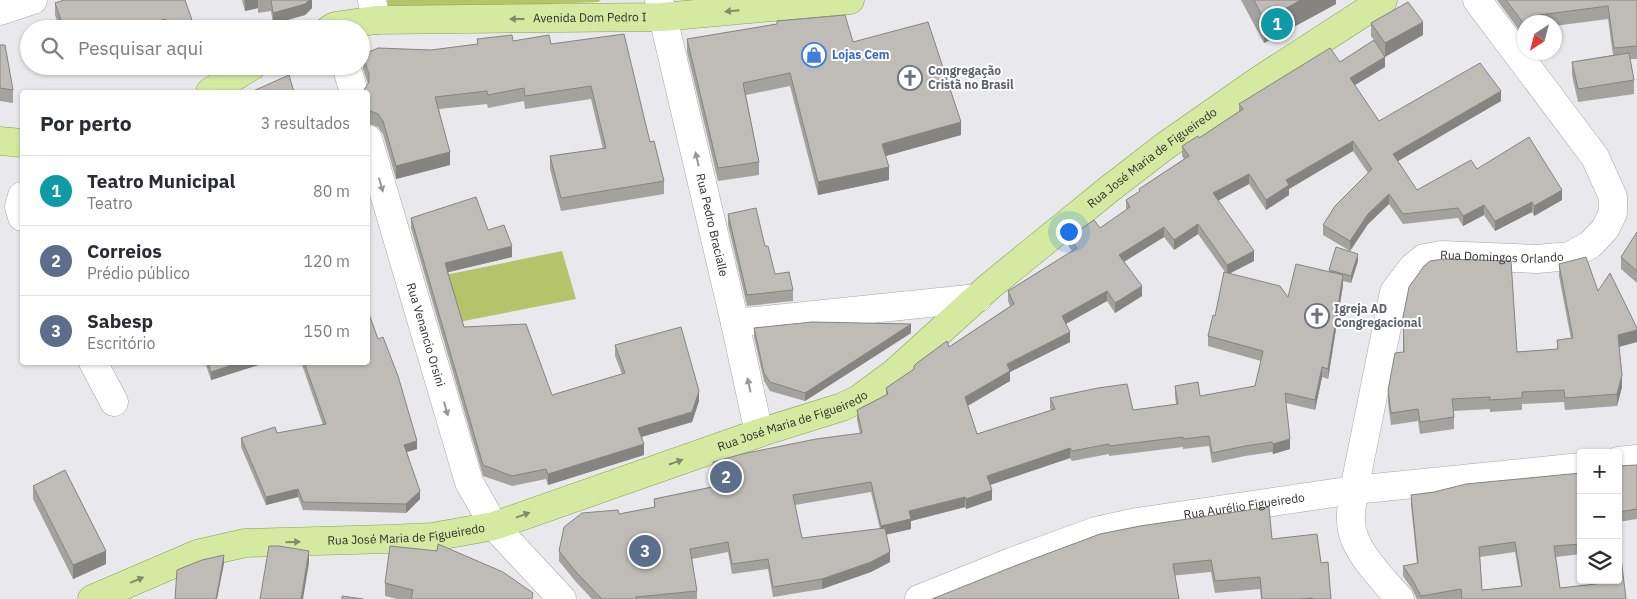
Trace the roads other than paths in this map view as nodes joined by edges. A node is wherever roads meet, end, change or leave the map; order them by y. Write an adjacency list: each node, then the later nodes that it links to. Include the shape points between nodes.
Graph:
1 (33, 0): 7 (street)
2 (850, 0): 5 (main road, Avenida Dom Pedro I, one-way to 5)
3 (1383, 0): 16 (main road, Rua José Maria de Figueiredo, via 1165,146)
4 (1477, 0): 24 (street, Rua Domingos Orlando, via 1594,157 1613,197 1613,213 1605,229 1591,244 1570,256 1537,259 1442,255 1424,258 1413,267 1394,292)
5 (660, 9): 6 (main road, Avenida Dom Pedro I, one-way to 6); 17 (street, Rua Pedro Bracialle, one-way to 5)
6 (374, 10): 8 (main road, Avenida Dom Pedro I)
7 (0, 11)
8 (351, 20)
9 (237, 75): 11 (main road)
10 (349, 75): 12 (street)
11 (213, 90)
12 (353, 90)
13 (0, 141): 14 (main road)
14 (20, 143)
15 (370, 146): 25 (street, Rua Venancio Orsini, one-way to 25, via 469,482)
16 (978, 298): 17 (street); 20 (main road, Rua José Maria de Figueiredo, via 894,373 859,399)
17 (735, 323): 20 (street, Rua Pedro Bracialle, one-way to 17)
18 (95, 365): 19 (street)
19 (114, 402)
20 (759, 433): 25 (main road, Rua José Maria de Figueiredo, one-way to 20)
21 (1637, 459): 22 (street)
22 (1622, 461)
23 (1577, 466): 24 (street, Rua Aurélio Figueiredo)
24 (1354, 490): 28 (street, Rua Aurélio Figueiredo, via 1096,531); 29 (street, Rua Domingos Orlando, via 1350,522 1354,538)
25 (494, 526): 26 (main road, Rua José Maria de Figueiredo, one-way to 25, via 197,554 245,543 414,538); 27 (street)
26 (92, 599)
27 (562, 599)
28 (919, 599)
29 (1400, 599)

